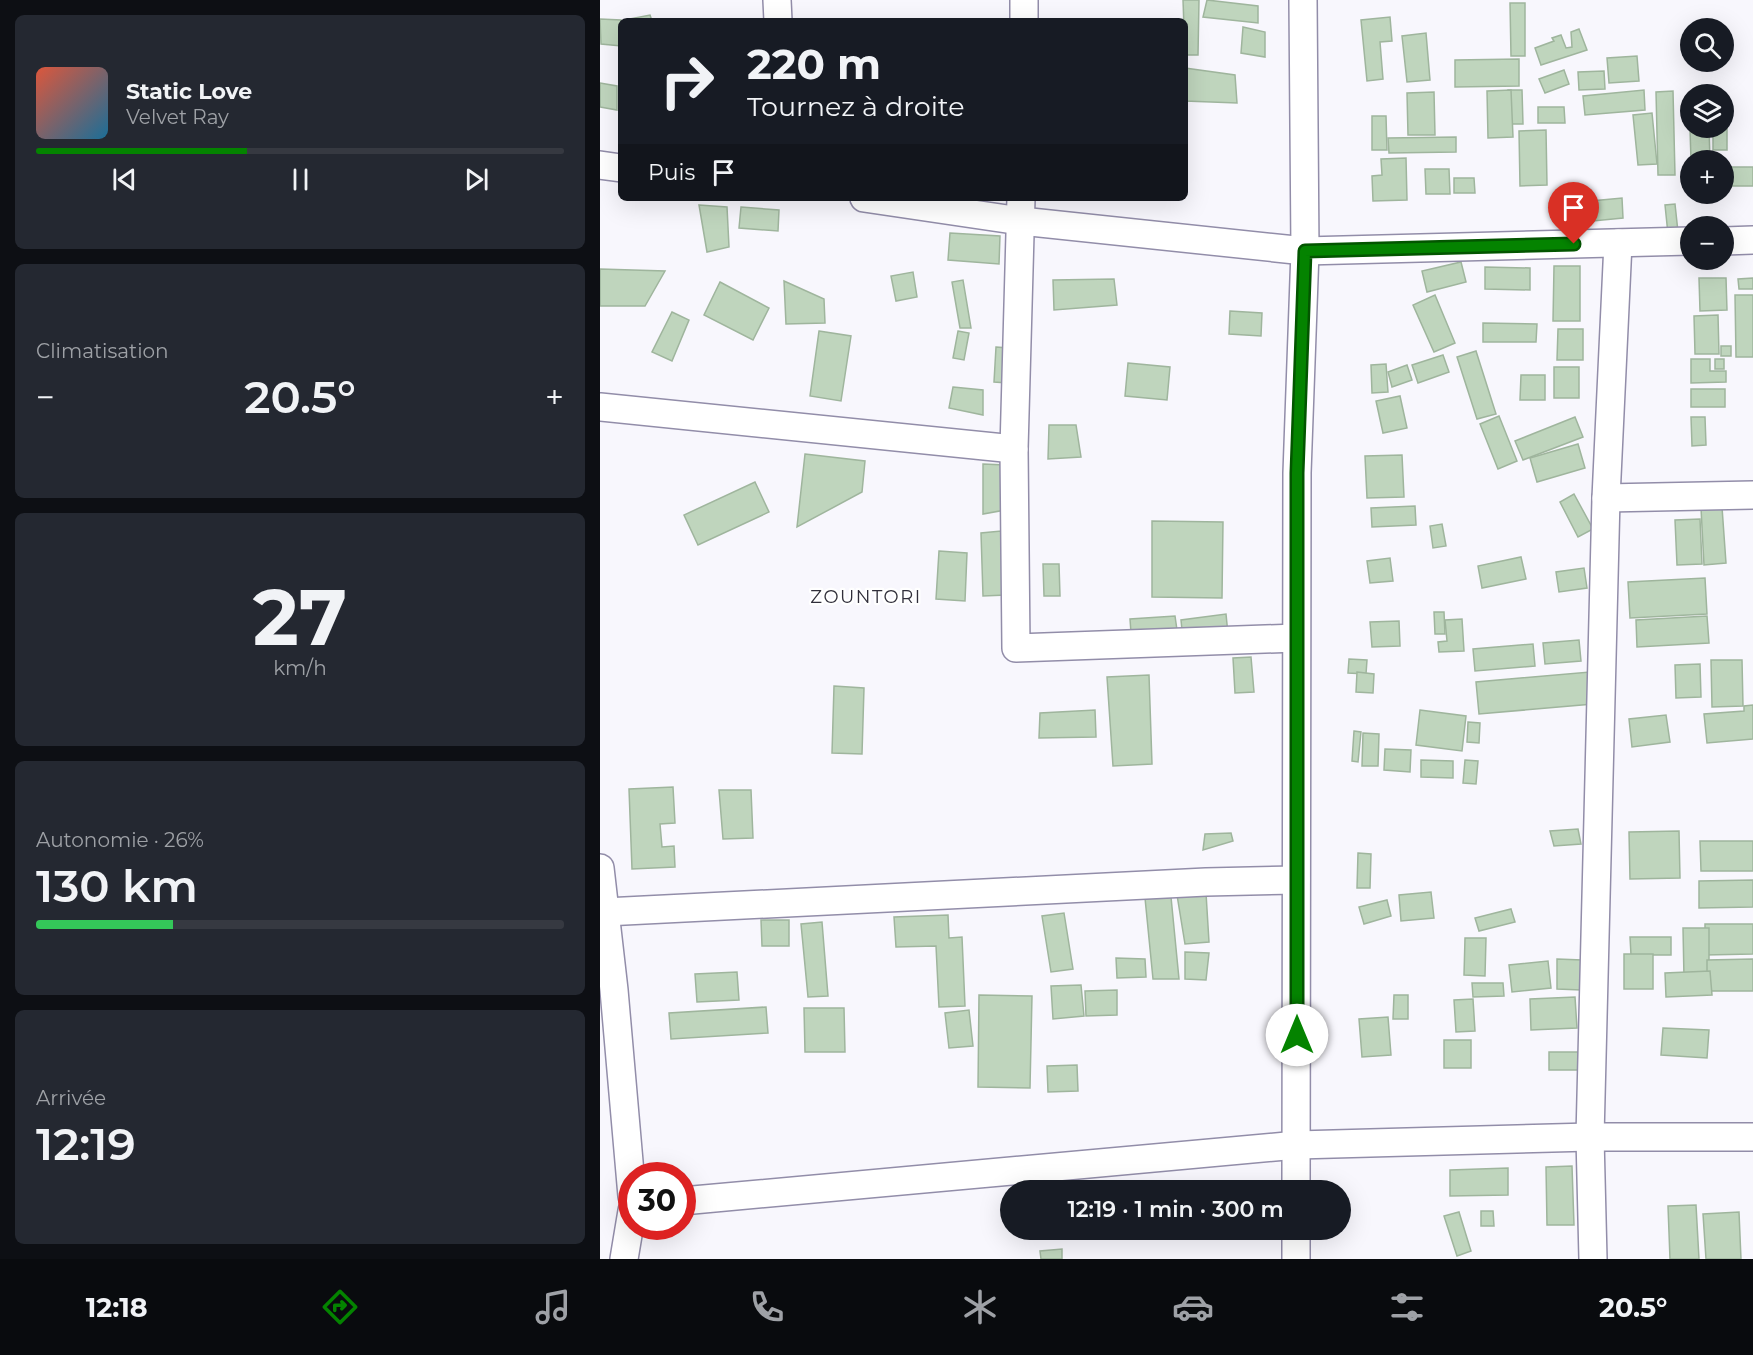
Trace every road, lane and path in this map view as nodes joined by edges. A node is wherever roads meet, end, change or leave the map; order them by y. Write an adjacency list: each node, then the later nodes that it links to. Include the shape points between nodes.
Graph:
1 (777, 0): 4 (street)
2 (1024, 0): 5 (street)
3 (1303, 0): 14 (street)
4 (778, 18)
5 (1024, 18)
6 (600, 165): 7 (street)
7 (618, 168)
8 (903, 201): 9 (street)
9 (1021, 210): 14 (street); 16 (street)
10 (1753, 240): 11 (street)
11 (1734, 241)
12 (1680, 242): 13 (street)
13 (1618, 243): 14 (street); 18 (street)
14 (1305, 251): 19 (street)
15 (600, 408): 16 (street)
16 (1014, 449): 19 (street, via 1016,648)
17 (1753, 495): 18 (street)
18 (1606, 498): 24 (street)
19 (1296, 638): 21 (street)
20 (600, 868): 22 (street)
21 (1296, 880): 22 (street); 26 (street)
22 (602, 911): 23 (street)
23 (607, 994): 27 (street)
24 (1590, 1137): 25 (street); 26 (street); 34 (street)
25 (1753, 1137)
26 (1297, 1145): 28 (street); 29 (street)
27 (628, 1162)
28 (1296, 1180)
29 (696, 1200)
30 (625, 1240): 32 (street)
31 (1296, 1240): 33 (street)
32 (621, 1255)
33 (1296, 1259)
34 (1593, 1259)

